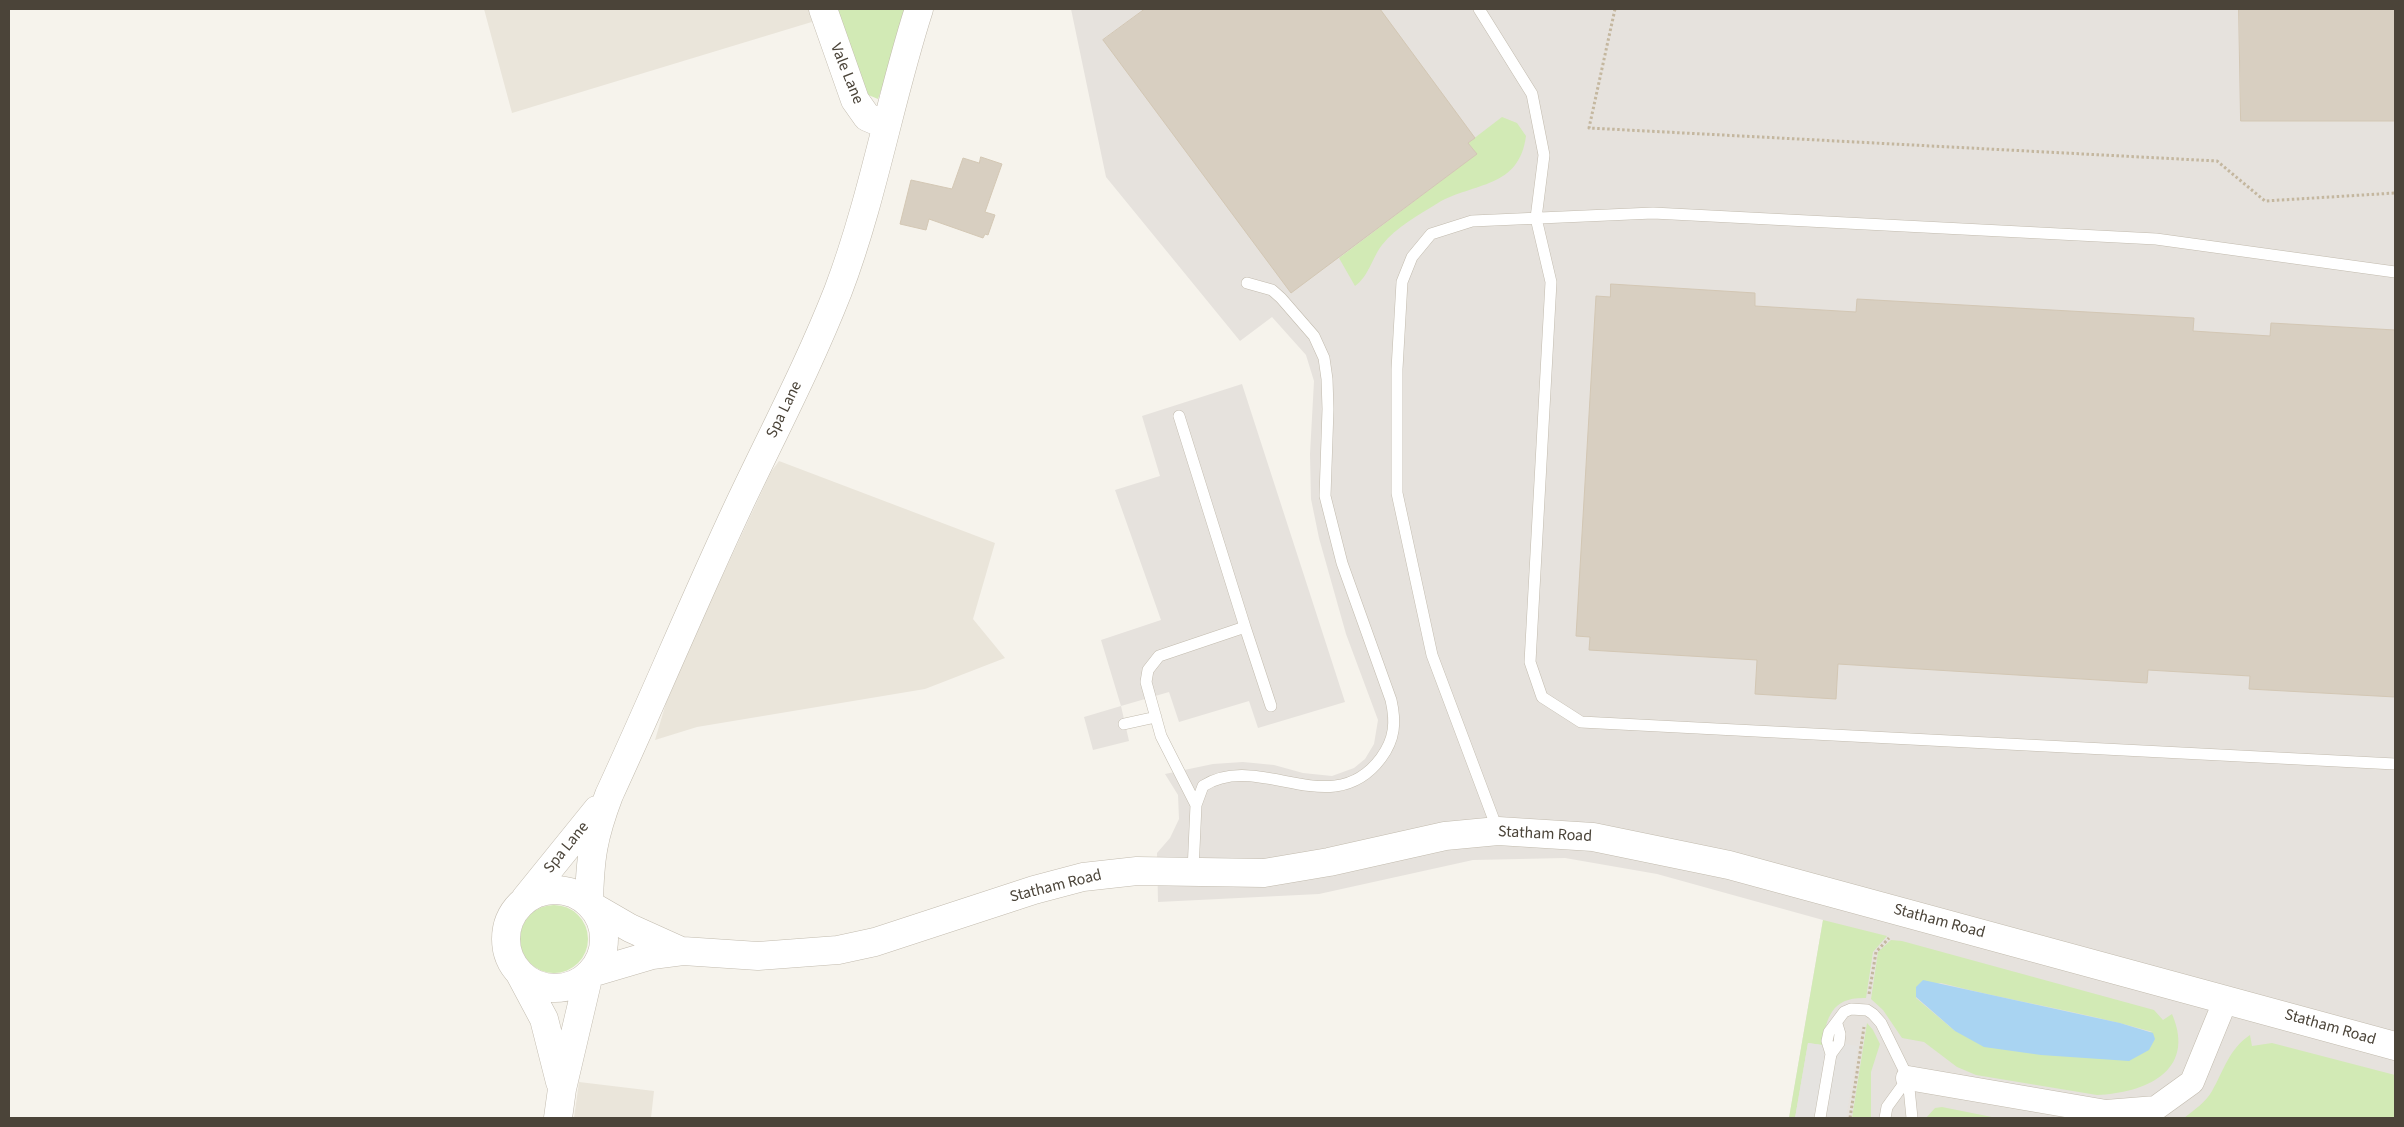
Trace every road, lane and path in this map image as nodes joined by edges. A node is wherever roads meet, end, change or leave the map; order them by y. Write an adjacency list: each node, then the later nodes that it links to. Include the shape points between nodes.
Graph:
1 (822, 9): 5 (street, Vale Lane, via 855,100 867,118)
2 (920, 9): 5 (street, Spa Lane)
3 (1480, 9): 7 (lane, via 1532,94 1544,156)
4 (1615, 9): 6 (path, via 1589,128 2217,161 2265,201)
5 (886, 125): 16 (street, Spa Lane, via 851,256 817,344 738,507)
6 (2395, 193)
7 (1536, 218): 8 (lane, via 1653,213 2156,239); 15 (lane, via 1551,282 1530,662 1542,697 1581,722); 18 (lane, via 1472,221 1431,234 1412,257 1402,282 1397,369 1397,494 1432,655)
8 (2395, 272)
9 (1246, 283): 17 (lane, via 1272,290 1281,298 1314,336 1324,358 1328,399 1324,496 1342,563 1391,700 1394,734 1375,767 1342,785 1313,788 1248,776 1220,777 1202,786)
10 (1179, 416): 11 (lane)
11 (1245, 626): 12 (lane); 13 (lane, via 1159,656 1148,670 1146,682)
12 (1271, 706)
13 (1156, 716): 14 (lane); 17 (lane, via 1161,736)
14 (1124, 724)
15 (2395, 764)
16 (609, 795): 20 (street, Spa Lane); 21 (street, Spa Lane, via 593,842)
17 (1196, 805): 19 (lane)
18 (1498, 832): 19 (street, Statham Road, via 1445,836 1264,873); 25 (street, Statham Road, via 1592,837 1729,865)
19 (1194, 871): 22 (street, Statham Road, via 1137,870 1083,877 875,942 838,950 758,956)
20 (524, 900): 21 (street, via 536,893 557,890 577,895); 24 (street, via 513,913 507,928 506,945)
21 (590, 905): 22 (street, Statham Road, via 630,928); 23 (street, via 600,918 604,932 604,947)
22 (683, 951): 23 (street, Statham Road, via 652,955)
23 (590, 973): 24 (street, via 562,988 547,988); 28 (street)
24 (520, 974): 28 (street, via 544,1019)
25 (2226, 999): 26 (street, Statham Road); 27 (street, via 2192,1082 2156,1108 2106,1112)
26 (2395, 1046)
27 (1908, 1078): 30 (lane, via 1881,1023 1873,1014 1867,1010 1844,1012 1829,1032 1827,1042 1831,1054); 31 (lane, via 1887,1107); 32 (lane)
28 (562, 1089): 29 (street)
29 (558, 1118)
30 (1820, 1118)
31 (1884, 1118)
32 (1912, 1118)

